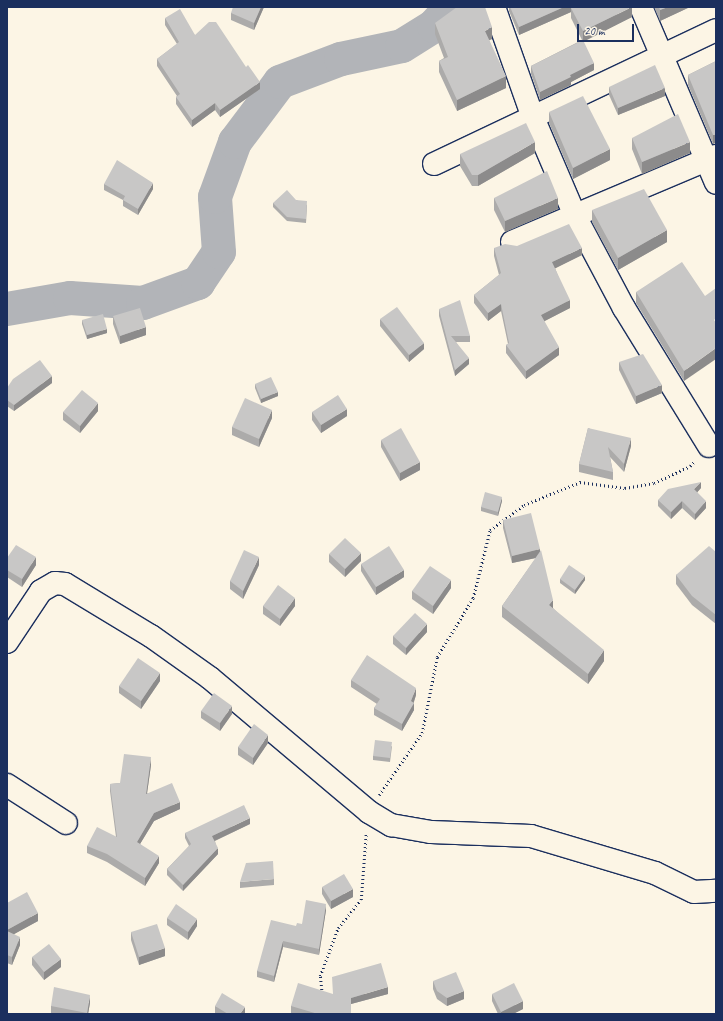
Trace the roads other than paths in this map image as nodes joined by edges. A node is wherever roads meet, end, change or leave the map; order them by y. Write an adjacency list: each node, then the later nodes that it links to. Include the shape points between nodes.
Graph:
1 (494, 7): 5 (street)
2 (641, 7): 4 (street)
3 (716, 30): 4 (street)
4 (661, 56): 5 (street); 6 (street)
5 (532, 115): 7 (street); 9 (street)
6 (711, 158): 8 (street); 9 (street)
7 (434, 164)
8 (716, 182)
9 (575, 216): 10 (street); 11 (street, via 624,308)
10 (512, 242)
11 (709, 446)
12 (7, 642): 15 (street, via 41,591 55,583 65,584 151,636 210,678 368,812 391,825 431,832 531,836 655,873 694,892)
13 (7, 785): 14 (street)
14 (66, 823)
15 (716, 891)

